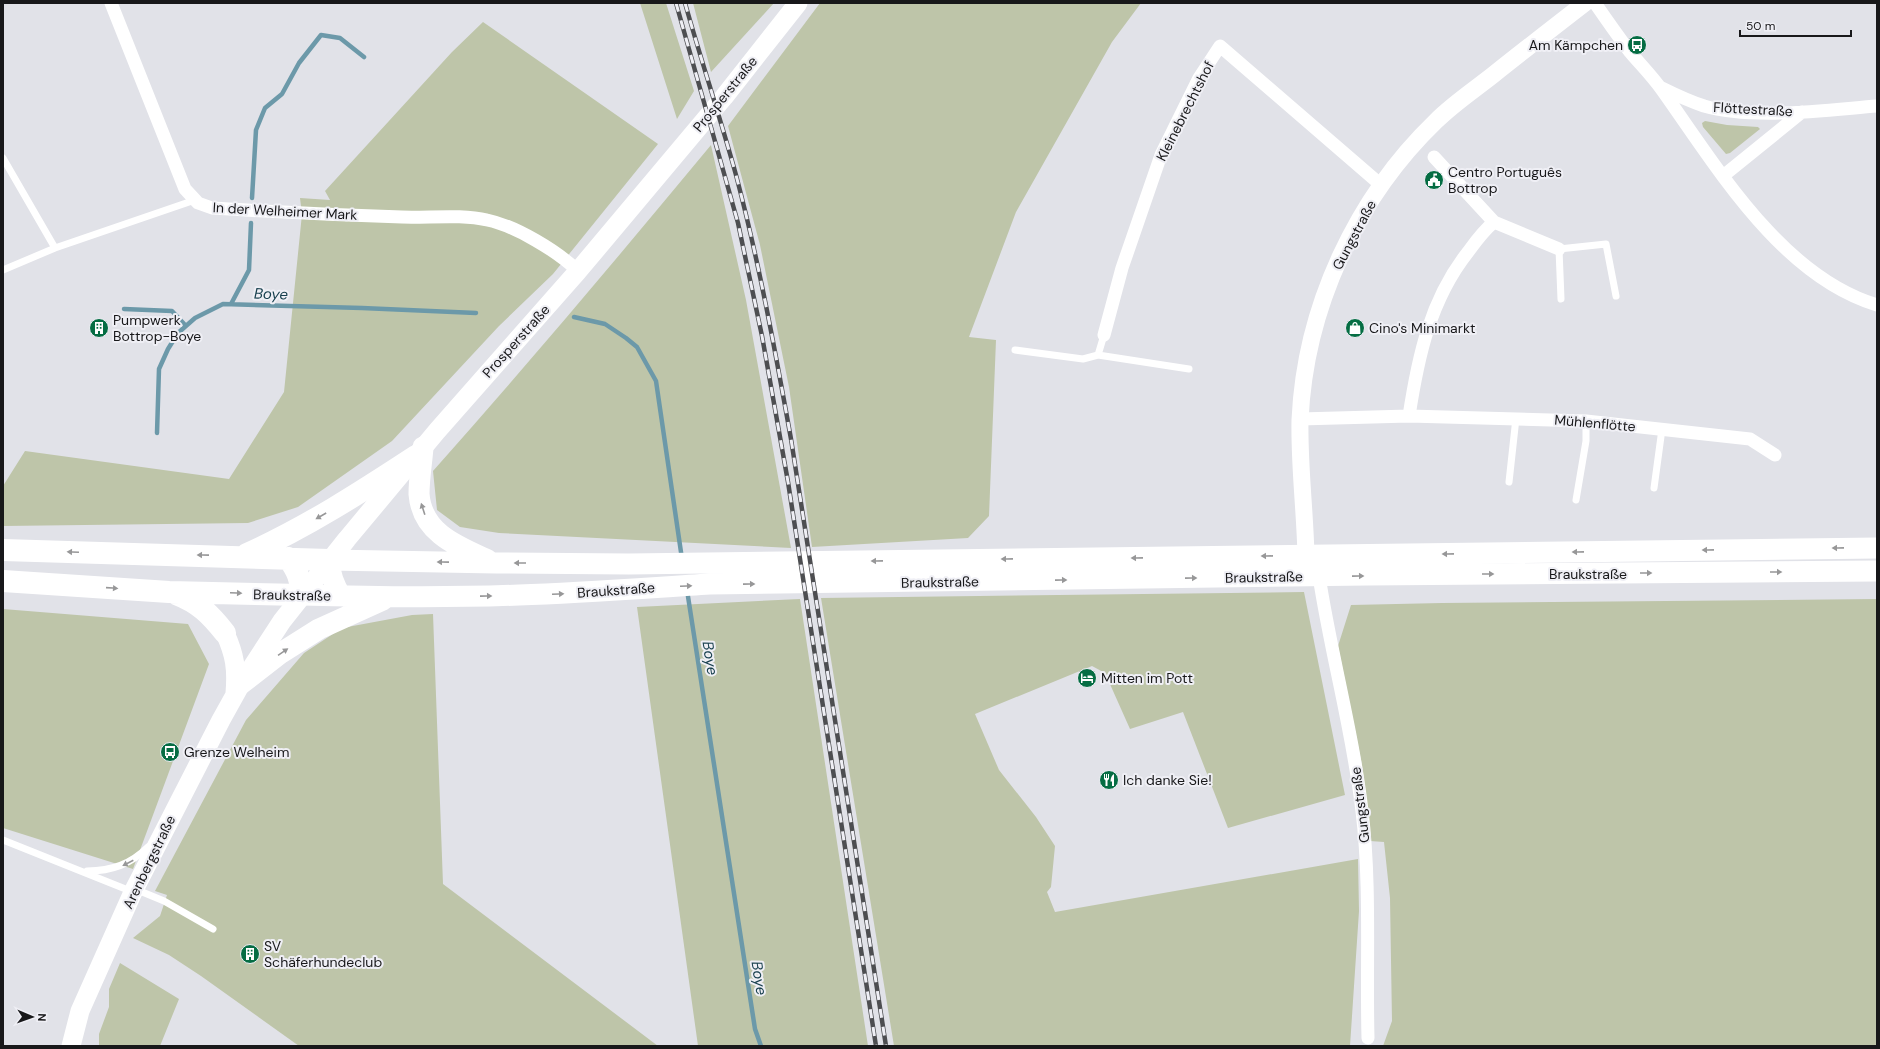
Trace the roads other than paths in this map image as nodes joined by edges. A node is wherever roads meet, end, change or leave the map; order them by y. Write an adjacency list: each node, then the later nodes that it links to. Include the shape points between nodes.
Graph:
1 (111, 3): 12 (street, In der Welheimer Mark, via 185,189)
2 (798, 3): 17 (main road, Prosperstraße, via 724,97)
3 (1585, 3): 11 (street, Gungstraße, via 1437,120 1398,161)
4 (1595, 3): 5 (street)
5 (1660, 88): 7 (street, Flöttestraße, via 1699,104 1726,110); 10 (street)
6 (1877, 106): 7 (street, Flöttestraße)
7 (1802, 112): 10 (street, Flöttestraße)
8 (1434, 157): 13 (street)
9 (3, 158): 14 (lane)
10 (1723, 176): 20 (street, via 1770,233 1817,276)
11 (1381, 185): 21 (street, Kleinebrechtshof, via 1220,46 1199,78 1161,155 1122,268); 26 (street, Gungstraße, via 1356,225 1322,303 1309,353)
12 (194, 200): 14 (lane); 17 (street, In der Welheimer Mark, via 212,208 487,220 522,233)
13 (1494, 222): 15 (street); 25 (street, via 1484,230 1458,264 1439,299 1417,366)
14 (55, 248): 16 (lane)
15 (1559, 249): 18 (lane, via 1606,244); 19 (lane)
16 (3, 270)
17 (578, 271): 30 (main road, Prosperstraße)
18 (1616, 296)
19 (1560, 299)
20 (1877, 305)
21 (1104, 335): 23 (lane)
22 (1015, 350): 23 (lane, via 1083,359)
23 (1098, 355): 24 (lane)
24 (1189, 369)
25 (1409, 416): 26 (street, Mühlenflötte); 27 (street, Mühlenflötte)
26 (1300, 418): 38 (street, Gungstraße, via 1300,465)
27 (1516, 418): 28 (street, Mühlenflötte); 32 (lane)
28 (1586, 420): 29 (street, Mühlenflötte); 34 (lane, via 1586,441)
29 (1662, 429): 31 (street, Mühlenflötte, via 1750,440); 33 (lane)
30 (419, 451): 37 (highway, one-way to 37, via 355,496 304,527); 40 (main road, Prosperstraße); 41 (main road, one-way to 30, via 450,543 439,535 426,519 419,492)
31 (1775, 455)
32 (1509, 482)
33 (1654, 488)
34 (1576, 500)
35 (1877, 548): 38 (main road, Braukstraße, one-way to 38)
36 (3, 550): 37 (highway, Braukstraße, one-way to 36)
37 (242, 556): 39 (highway, Braukstraße)
38 (1306, 556): 41 (main road, Braukstraße, one-way to 41)
39 (288, 558): 40 (highway, Braukstraße); 46 (highway, via 301,582)
40 (329, 560): 41 (main road, Braukstraße, one-way to 40); 46 (main road, Prosperstraße); 47 (main road, via 330,573)
41 (496, 563)
42 (1877, 571): 43 (main road, Braukstraße, one-way to 42)
43 (1320, 576): 48 (main road, Braukstraße, one-way to 43, via 519,596 710,584); 56 (street, Gungstraße, via 1325,618 1356,766 1362,812 1367,901)
44 (3, 581): 45 (highway, Braukstraße, one-way to 45)
45 (169, 592): 46 (highway, Braukstraße, one-way to 46); 49 (highway, via 191,600 211,614)
46 (302, 595): 47 (main road, Braukstraße); 50 (main road, Prosperstraße, via 282,621)
47 (341, 596): 48 (main road, Braukstraße)
48 (391, 597): 50 (main road, one-way to 48, via 281,653 319,629)
49 (225, 633): 50 (main road, via 234,652)
50 (238, 690): 51 (main road, Arenbergstraße)
51 (166, 827): 53 (lane, one-way to 53, via 141,854 128,863 105,870); 54 (main road, Arenbergstraße)
52 (3, 840): 53 (lane)
53 (83, 871): 54 (lane)
54 (134, 891): 55 (lane, via 164,901); 57 (main road, Arenbergstraße, via 82,1005)
55 (213, 929)
56 (1368, 1038)
57 (71, 1046)

